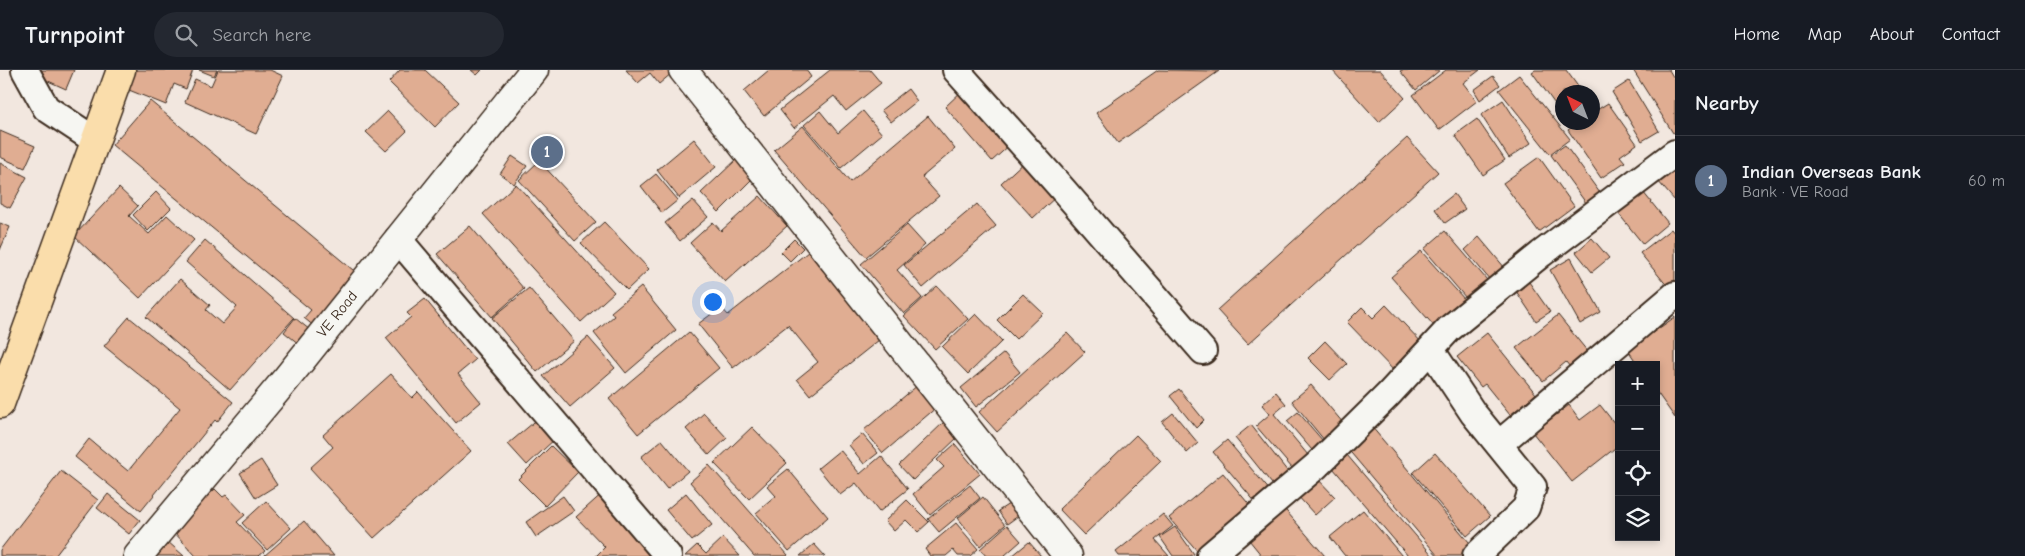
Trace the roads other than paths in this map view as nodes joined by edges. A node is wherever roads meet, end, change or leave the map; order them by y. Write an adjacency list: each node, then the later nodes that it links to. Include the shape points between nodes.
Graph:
1 (25, 70): 6 (street, via 46,108)
2 (121, 70): 6 (main road)
3 (534, 70): 8 (main road, VE Road)
4 (683, 70): 16 (main road)
5 (956, 70): 11 (street)
6 (96, 141): 12 (main road)
7 (1675, 153): 10 (street, via 1541,254 1449,329)
8 (398, 239): 14 (main road, VE Road); 15 (street)
9 (1675, 295): 13 (street)
10 (1430, 350): 13 (street, via 1473,413); 17 (street, via 1316,466)
11 (1203, 351)
12 (0, 404)
13 (1499, 444): 18 (street, via 1533,487 1526,508)
14 (138, 556)
15 (668, 556)
16 (1068, 556)
17 (1210, 556)
18 (1476, 556)

